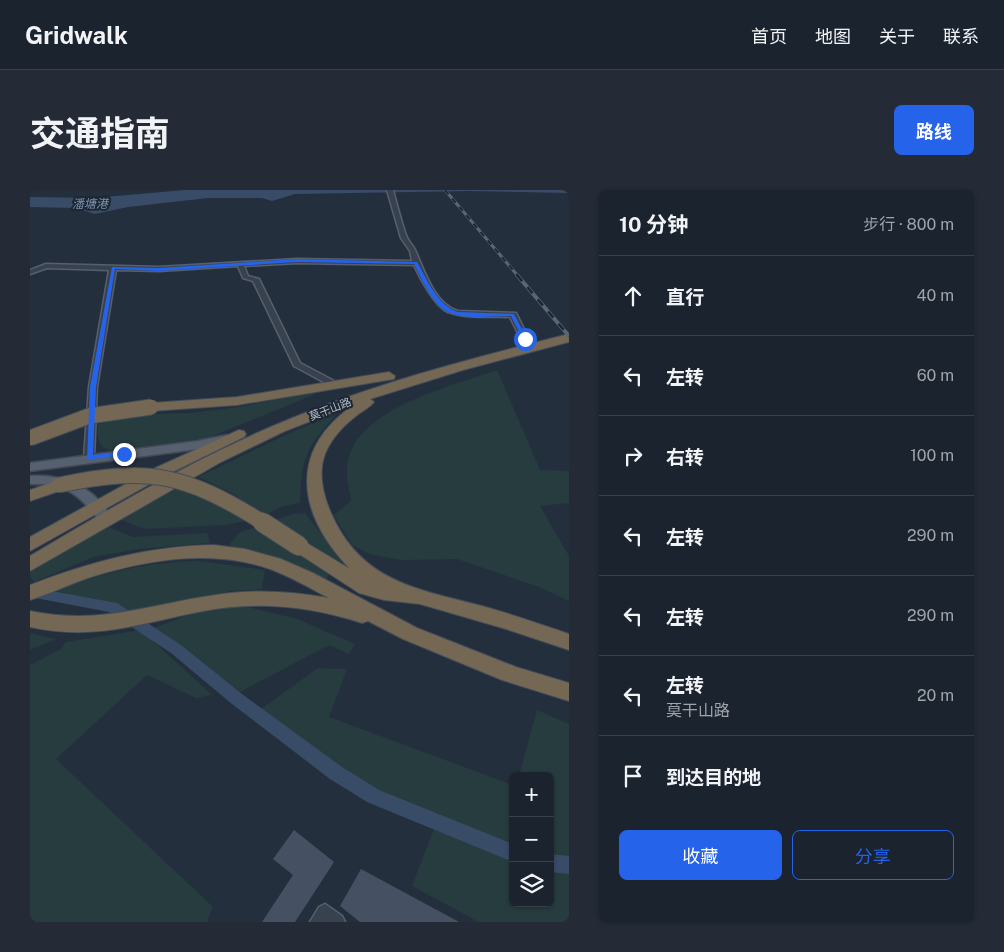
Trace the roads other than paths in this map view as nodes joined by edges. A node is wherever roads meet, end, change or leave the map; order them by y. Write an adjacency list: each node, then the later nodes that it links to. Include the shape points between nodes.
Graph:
1 (391, 192): 2 (street, via 404,238)
2 (416, 262): 3 (street); 8 (street, via 428,287 448,310 513,315)
3 (240, 264): 4 (street); 10 (street, via 245,277 256,279 297,364)
4 (113, 268): 5 (street, via 46,266); 13 (street, via 93,387)
5 (30, 272)
6 (569, 327): 8 (highway, 莫干山路)
7 (569, 338): 9 (highway, 莫干山路)
8 (525, 339): 9 (highway, 莫干山路, via 440,360)
9 (388, 382): 10 (highway); 12 (highway, 莫干山路, via 300,408); 17 (highway, 莫干山路); 21 (highway, via 332,429 318,451 312,478 315,496 332,535 356,565 382,583)
10 (332, 384): 11 (highway, bridge, via 237,401 125,409 85,416)
11 (30, 438)
12 (227, 439): 13 (main road, 莫干山路); 17 (highway, 莫干山路, via 172,465)
13 (89, 458): 14 (main road, 莫干山路)
14 (30, 467)
15 (30, 480): 17 (main road, via 62,480 85,494)
16 (30, 496): 21 (highway, bridge, via 92,476 139,474 170,477 213,492 365,588)
17 (100, 512): 18 (highway, 莫干山路); 19 (highway, 莫干山路)
18 (30, 546)
19 (30, 564)
20 (30, 593): 23 (highway, via 68,577 143,557 196,552 232,554 275,564)
21 (420, 597): 24 (highway)
22 (30, 619): 23 (highway, via 80,625 122,622 223,601 278,598 357,614)
23 (396, 628): 25 (highway, via 495,668)
24 (569, 642)
25 (569, 692)
26 (319, 922): 27 (street, via 325,913)
27 (336, 922)

